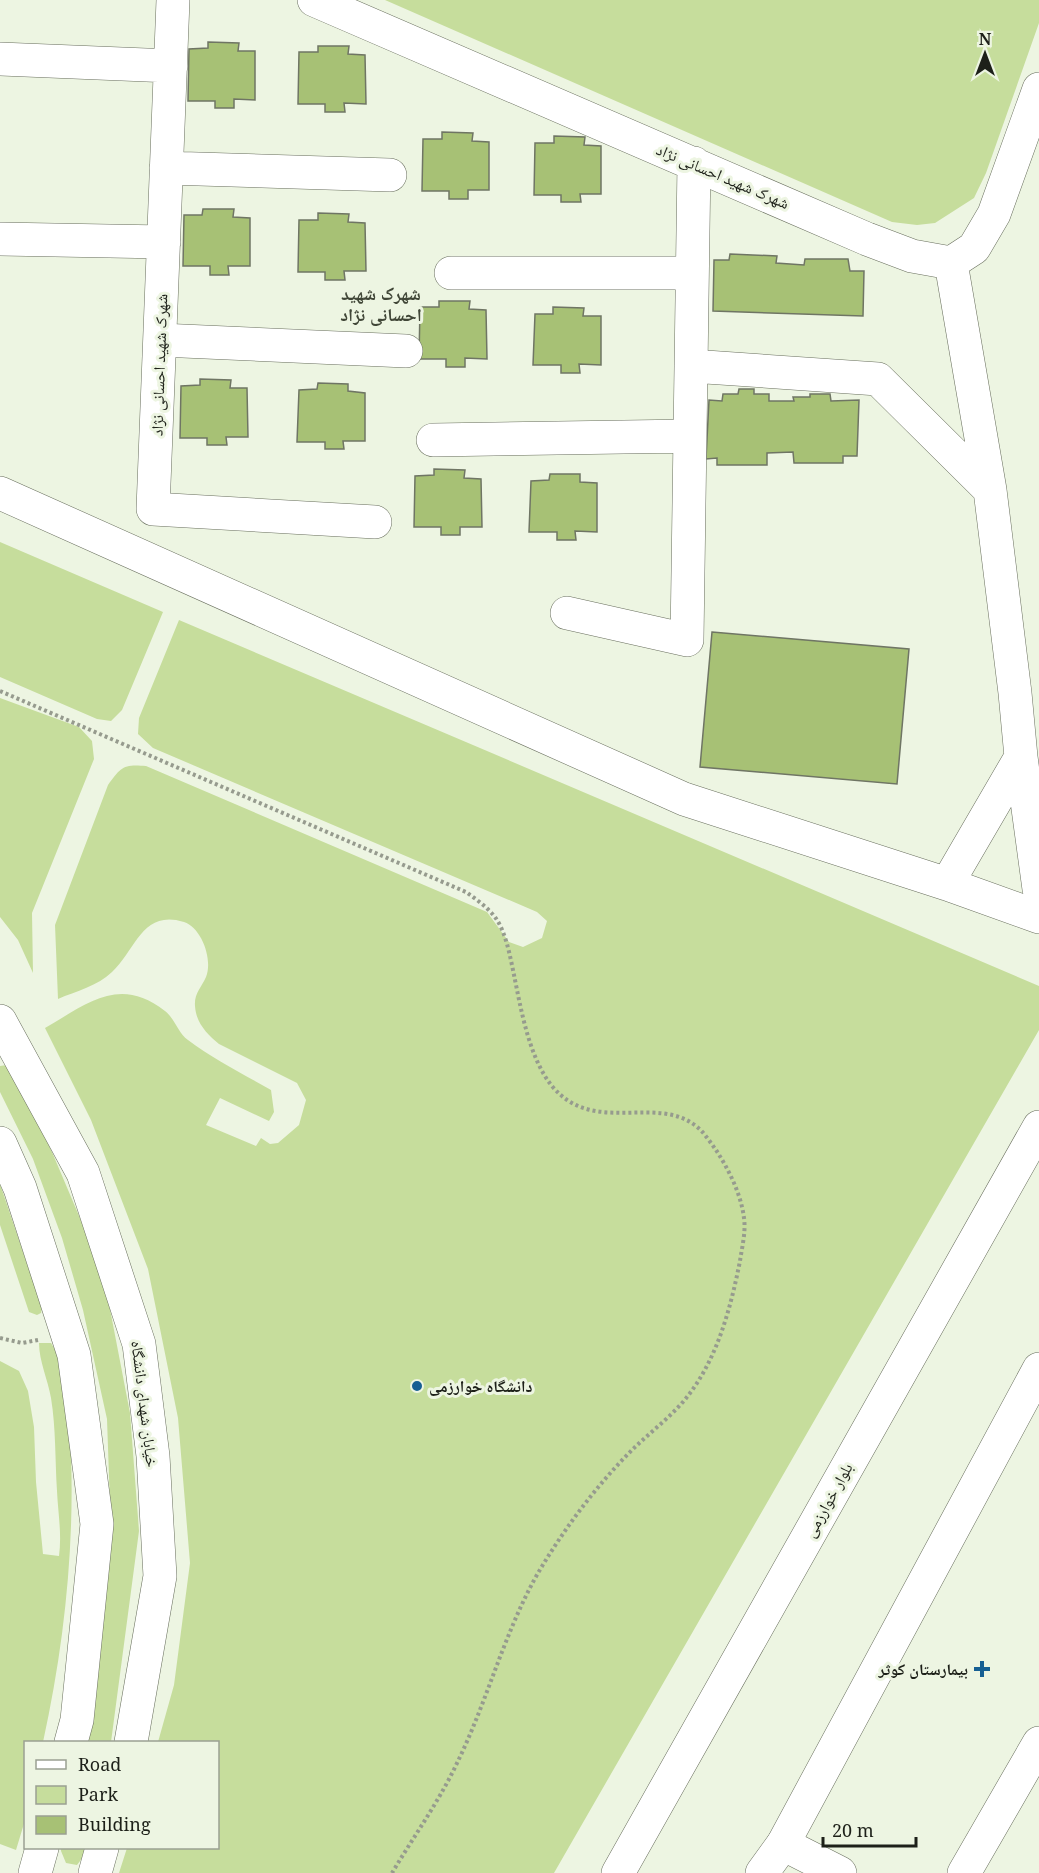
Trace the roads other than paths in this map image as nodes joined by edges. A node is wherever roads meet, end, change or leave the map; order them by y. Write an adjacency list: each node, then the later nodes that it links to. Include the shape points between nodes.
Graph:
1 (173, 0): 4 (street, شهرک شهید احسانی نژاد)
2 (314, 0): 6 (street, شهرک شهید احسانی نژاد)
3 (0, 59): 4 (street)
4 (171, 66): 7 (street, شهرک شهید احسانی نژاد)
5 (1039, 89): 11 (street, via 994,214 974,248)
6 (694, 163): 11 (street, شهرک شهید احسانی نژاد, via 885,246); 13 (street)
7 (166, 168): 8 (street); 10 (street, شهرک شهید احسانی نژاد)
8 (390, 175)
9 (0, 239): 10 (street)
10 (164, 242): 14 (street, شهرک شهید احسانی نژاد)
11 (951, 263): 19 (street)
12 (451, 273): 13 (street)
13 (692, 273): 16 (street)
14 (160, 340): 15 (street); 21 (street, شهرک شهید احسانی نژاد, via 153,509)
15 (406, 351)
16 (691, 366): 17 (street); 19 (street, via 878,379)
17 (690, 436): 18 (street); 22 (street, via 687,640)
18 (433, 440)
19 (990, 490): 23 (street)
20 (0, 493): 24 (street, via 684,799)
21 (375, 522)
22 (567, 613)
23 (1021, 757): 24 (street); 25 (street)
24 (947, 884): 26 (street)
25 (1039, 889)
26 (1039, 917)
27 (0, 1021): 32 (street, خیابان شهدای دانشگاه, via 83,1173 139,1344 153,1456 160,1576)
28 (1039, 1127): 39 (street, بلوار خوارزمی)
29 (0, 1143): 31 (street, via 20,1188 74,1355 97,1524)
30 (1039, 1369): 34 (street)
31 (72, 1741)
32 (131, 1741)
33 (1039, 1743): 42 (street)
34 (783, 1844): 40 (street); 41 (street)
35 (42, 1849): 37 (street)
36 (102, 1849): 38 (street)
37 (35, 1873)
38 (95, 1873)
39 (618, 1873)
40 (762, 1873)
41 (840, 1873)
42 (964, 1873)

